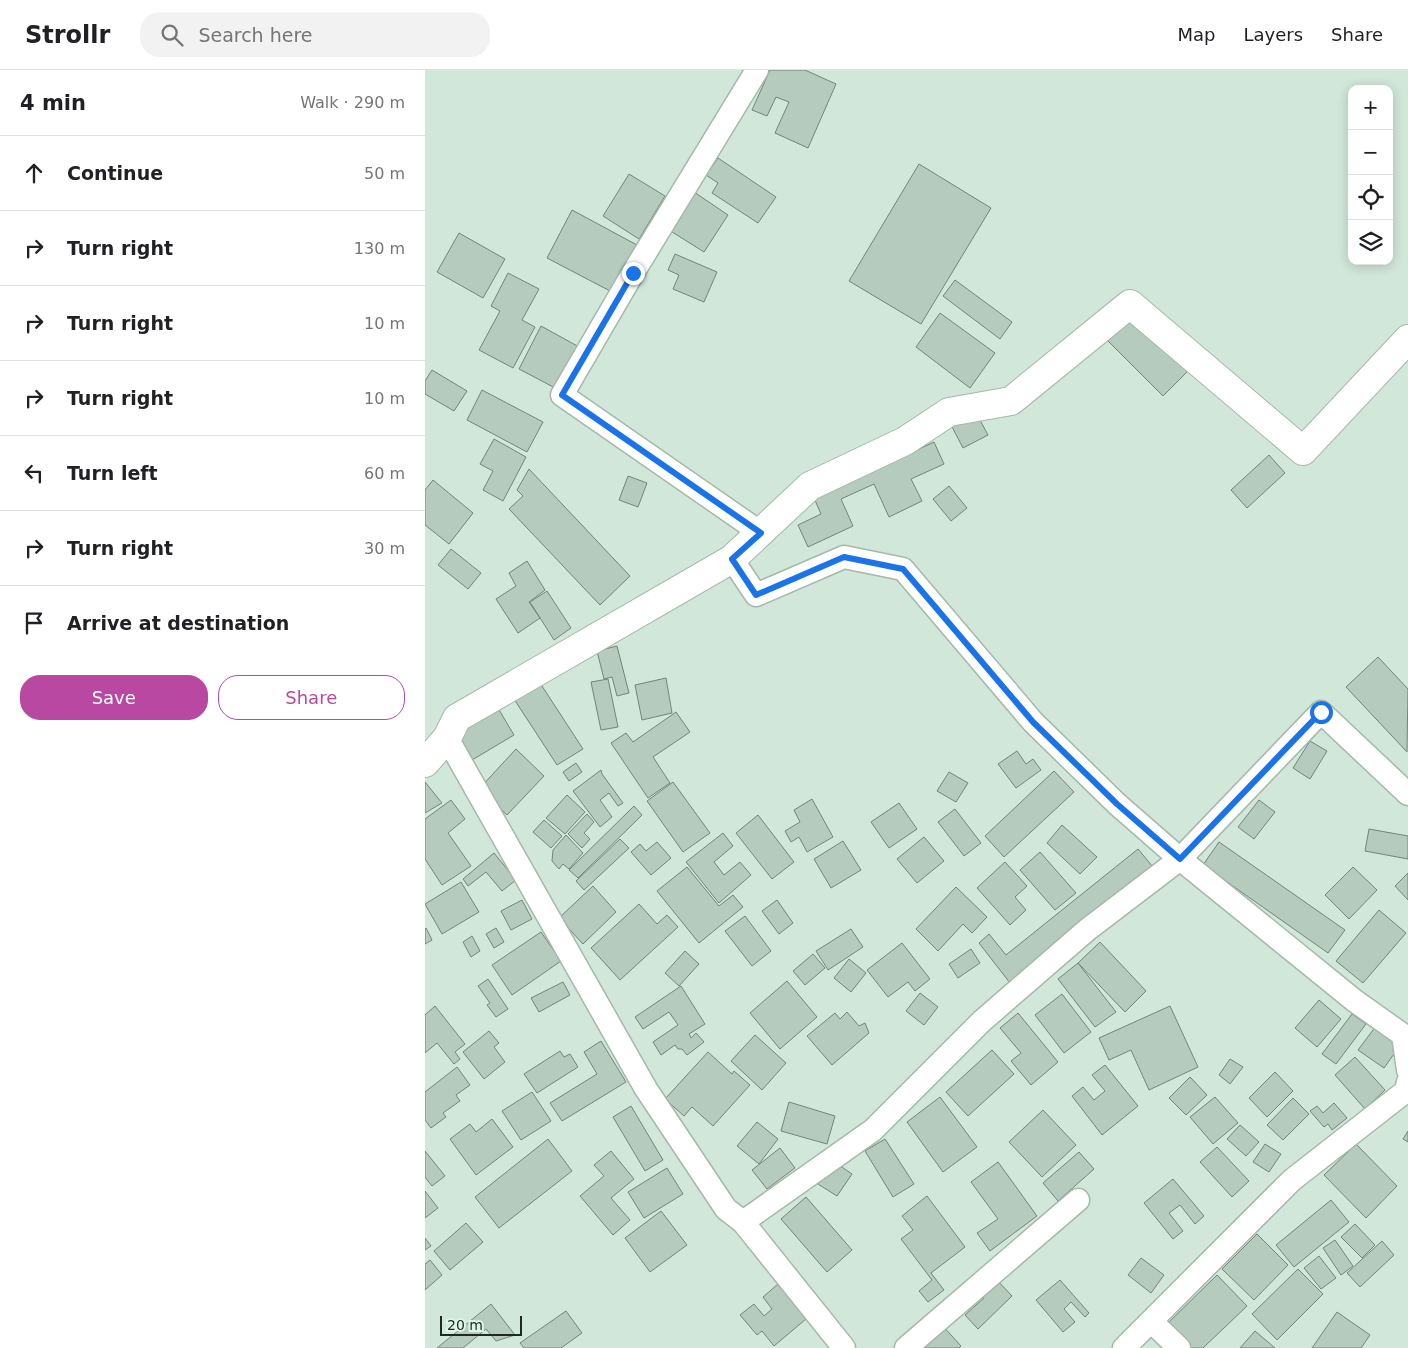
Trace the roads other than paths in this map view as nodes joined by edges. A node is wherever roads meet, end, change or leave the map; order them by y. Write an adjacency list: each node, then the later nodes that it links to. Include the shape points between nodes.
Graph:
1 (757, 70): 3 (street, via 562,395)
2 (1408, 339): 3 (street, via 1303,451 1130,304 1011,400 949,412 905,442 810,486)
3 (761, 533): 4 (street)
4 (732, 559): 5 (street, via 457,718); 8 (street, via 756,595 844,557 903,569 1033,722 1117,804)
5 (447, 738): 6 (street); 12 (street, via 646,1089 725,1209)
6 (425, 763)
7 (1408, 794): 8 (street, via 1321,712)
8 (1180, 859): 9 (street, via 1403,1036); 12 (street, via 1087,930 982,1021 873,1130)
9 (1408, 1070)
10 (1408, 1082): 13 (street, via 1406,1091 1292,1180)
11 (1078, 1200): 15 (street)
12 (743, 1222): 14 (street)
13 (1152, 1322): 16 (street); 17 (street)
14 (845, 1348)
15 (905, 1348)
16 (1124, 1348)
17 (1179, 1348)

